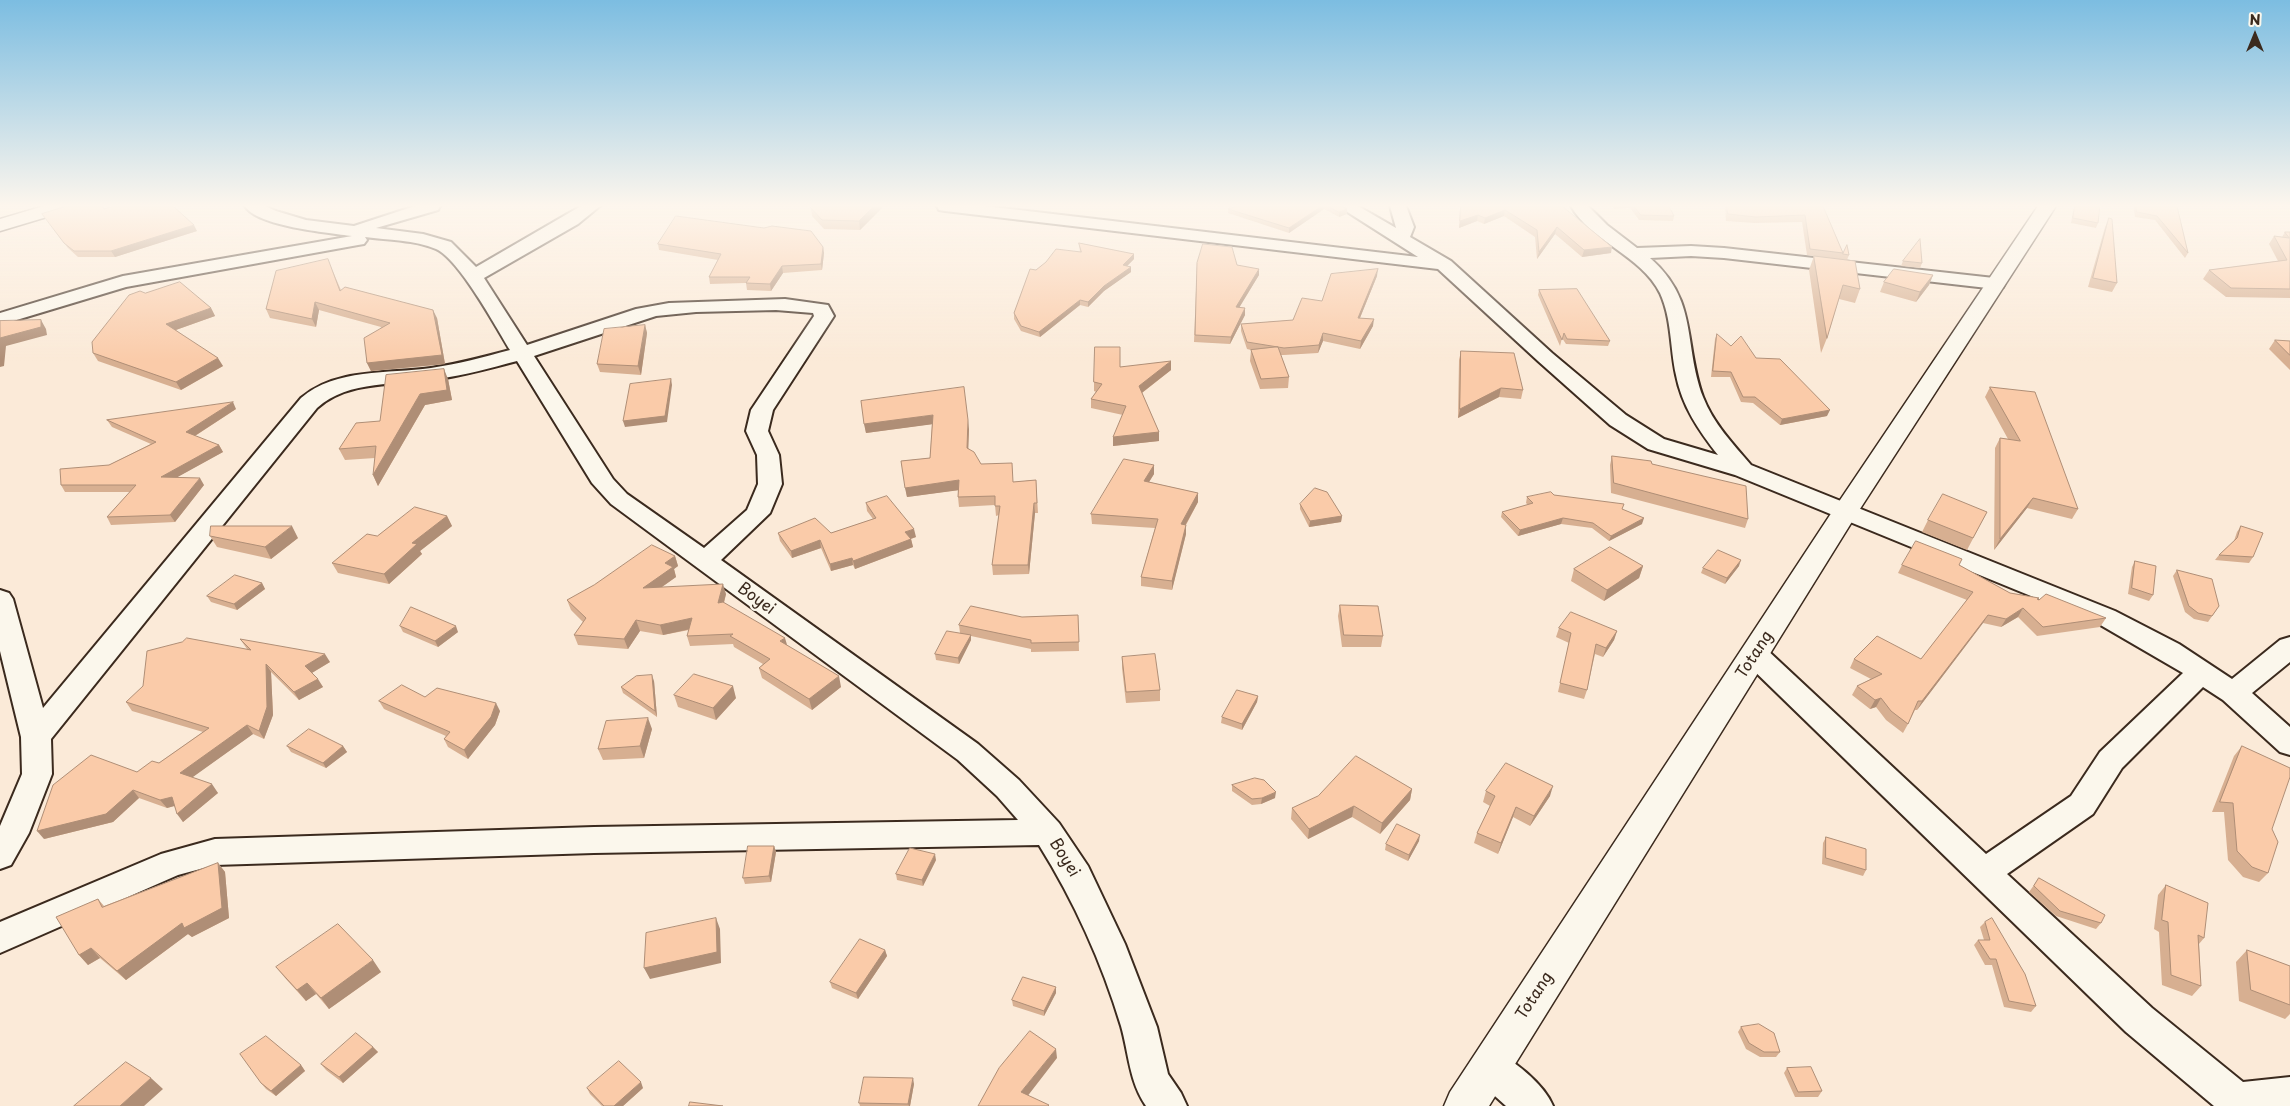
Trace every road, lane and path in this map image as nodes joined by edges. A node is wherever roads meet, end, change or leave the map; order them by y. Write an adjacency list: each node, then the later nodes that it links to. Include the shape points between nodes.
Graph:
1 (256, 258): 12 (street, via 123,282)
2 (456, 258): 10 (street, Boyei)
3 (506, 258): 10 (street)
4 (1392, 258): 9 (street)
5 (1433, 258): 9 (street)
6 (1637, 258): 14 (street, via 1669,292 1689,387 1716,439)
7 (1758, 258): 11 (street)
8 (2013, 258): 11 (street, Totang)
9 (1445, 265): 14 (street, via 1618,420 1656,444)
10 (474, 276): 13 (street, Boyei)
11 (1996, 283): 15 (street, Totang)
12 (0, 319)
13 (524, 354): 16 (street, Boyei, via 604,483 640,516); 16 (street, via 663,308 804,304 821,309 824,316 762,410 757,431 768,455 770,484 758,513); 22 (street, via 426,375 344,384 328,388 315,397)
14 (1743, 470): 15 (street)
15 (1845, 512): 19 (street, Totang); 20 (street, via 2106,617)
16 (704, 562): 24 (street, Boyei, via 968,752 1008,788)
17 (0, 599): 22 (street)
18 (2290, 647): 21 (street)
19 (1755, 655): 26 (street); 28 (street, Totang)
20 (2201, 672): 21 (street); 26 (street, via 2111,760 2082,805)
21 (2233, 692): 23 (street)
22 (36, 737): 25 (street, via 37,774)
23 (2290, 744)
24 (1048, 832): 27 (street, via 604,840 215,852 172,863); 31 (street, Boyei, via 1076,876 1108,944 1139,1027 1152,1081)
25 (0, 856)
26 (1984, 872): 30 (street, via 2139,1020)
27 (0, 938)
28 (1490, 1067): 32 (street, Totang); 33 (street)
29 (2290, 1095): 30 (street)
30 (2239, 1104)
31 (1168, 1106)
32 (1465, 1106)
33 (1534, 1106)

